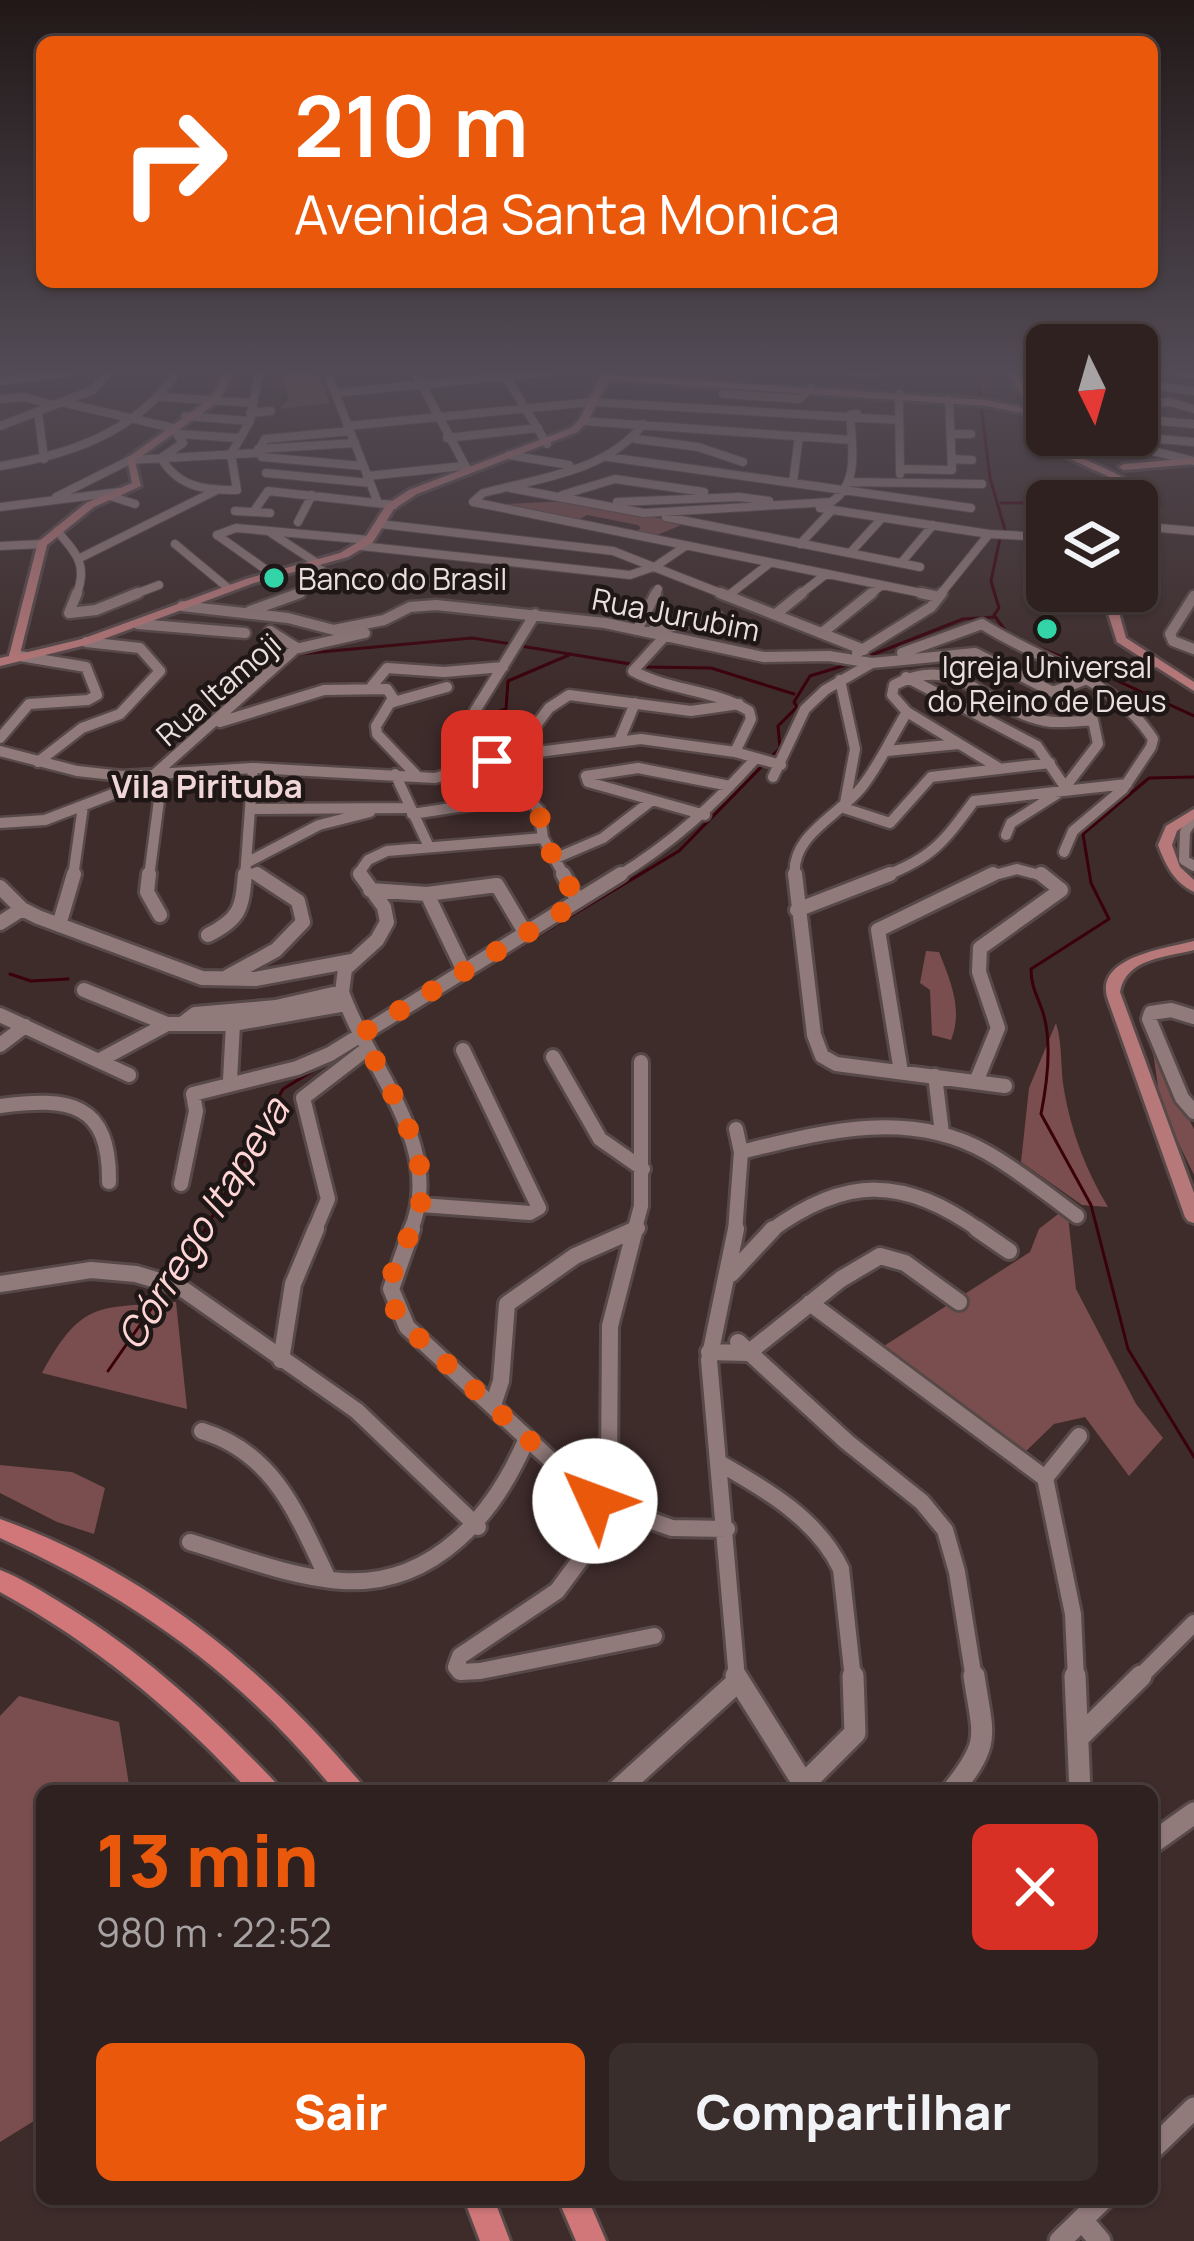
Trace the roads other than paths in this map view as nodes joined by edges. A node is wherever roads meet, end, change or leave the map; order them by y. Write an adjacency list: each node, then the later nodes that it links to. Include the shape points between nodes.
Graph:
1 (97, 477): 21 (street)
2 (136, 477): 18 (main road, via 139,483)
3 (178, 477): 17 (street, via 186,486)
4 (235, 477): 17 (street, via 237,490)
5 (368, 477): 24 (street)
6 (449, 477): 27 (main road)
7 (539, 477): 16 (street)
8 (752, 477): 13 (street)
9 (796, 477): 13 (street)
10 (848, 477): 15 (street)
11 (900, 477): 12 (street)
12 (900, 482): 14 (street); 15 (street); 23 (street)
13 (795, 483): 15 (street)
14 (982, 484)
15 (848, 486): 23 (street); 28 (street, via 840,499)
16 (505, 487): 20 (street); 49 (street, via 473,502)
17 (217, 490): 57 (street)
18 (115, 494): 21 (street); 26 (street); 44 (main road)
19 (311, 495): 24 (street); 33 (street, via 268,491); 38 (street)
20 (556, 496): 22 (street, via 615,478); 25 (street)
21 (56, 497): 29 (street)
22 (739, 497): 25 (street); 28 (street)
23 (900, 497): 30 (street)
24 (378, 502): 27 (street)
25 (594, 503): 35 (street)
26 (135, 504)
27 (392, 506): 40 (main road)
28 (804, 506): 31 (street); 35 (street)
29 (0, 507)
30 (971, 508)
31 (832, 510): 37 (street); 53 (street)
32 (235, 511): 33 (street)
33 (254, 511): 34 (street)
34 (270, 513)
35 (644, 513): 39 (street)
36 (1170, 516): 42 (main road)
37 (882, 518): 41 (street); 56 (street)
38 (298, 522)
39 (692, 523): 49 (street); 53 (street)
40 (380, 524): 50 (main road); 61 (street, via 613,551)
41 (933, 525): 47 (street); 59 (street)
42 (1158, 526)
43 (1158, 528): 46 (street)
44 (57, 531): 51 (main road); 57 (street)
45 (269, 531): 50 (street); 60 (street); 63 (street, via 217,535)
46 (1194, 531)
47 (991, 534): 48 (street); 73 (street)
48 (1026, 536)
49 (658, 542): 55 (street)
50 (365, 543): 60 (main road); 61 (street, via 630,575)
51 (42, 544): 54 (street); 91 (main road)
52 (175, 544): 69 (street)
53 (800, 544): 56 (street)
54 (0, 546)
55 (684, 547): 58 (street); 61 (street)
56 (850, 553): 59 (street)
57 (80, 558): 67 (street, via 85,580 69,613)
58 (770, 563): 65 (street); 71 (street)
59 (901, 563): 62 (street)
60 (314, 564): 63 (main road); 64 (street)
61 (656, 566): 71 (street)
62 (920, 567)
63 (272, 574): 69 (main road)
64 (329, 574): 66 (street); 76 (street)
65 (826, 574): 68 (street); 78 (street)
66 (452, 584)
67 (159, 585)
68 (882, 585): 73 (street); 85 (street)
69 (228, 588): 74 (main road)
70 (658, 589): 83 (street)
71 (728, 595): 78 (street)
72 (1194, 596): 89 (street, via 1170,634)
73 (939, 597): 90 (street)
74 (182, 606): 76 (street, Rua Jurubim); 81 (main road)
75 (1113, 612): 97 (main road, via 1121,640)
76 (245, 613): 80 (street, Rua Jurubim, via 329,630)
77 (535, 614): 80 (street, Rua Jurubim, via 425,605); 83 (street, Rua Jurubim); 98 (street)
78 (776, 614): 85 (street)
79 (718, 617): 83 (street)
80 (384, 620): 88 (street, Rua Itamoji, via 354,637)
81 (138, 624): 84 (street); 87 (main road)
82 (269, 631): 88 (street)
83 (640, 631): 86 (street, Rua Jurubim)
84 (245, 633)
85 (822, 633): 90 (street)
86 (665, 636): 93 (street, Rua Jurubim, via 764,657); 110 (street, via 634,673)
87 (86, 642): 91 (main road); 123 (street, via 141,648 160,671 125,711 82,728)
88 (297, 648): 113 (street, Rua Itamoji)
89 (1194, 649)
90 (864, 650): 93 (street)
91 (14, 655): 95 (main road); 114 (street, via 86,667 97,695 28,704)
92 (916, 656): 94 (street, Rua Jurubim); 100 (street); 107 (street, Rua Jurubim, via 975,653)
93 (847, 658): 96 (street, Rua Jurubim)
94 (892, 659): 96 (street, Rua Jurubim); 101 (street, via 985,625 1019,647)
95 (0, 662)
96 (872, 663): 103 (street)
97 (1153, 663): 101 (street); 104 (main road)
98 (503, 667): 99 (street); 106 (street, via 470,700)
99 (444, 672): 105 (street, via 387,668); 106 (street)
100 (931, 672): 102 (street); 112 (street, via 1039,719)
101 (1097, 675): 107 (street); 132 (street, via 1153,739)
102 (906, 677): 111 (street, via 891,692); 124 (street, via 1037,746)
103 (840, 680): 125 (street, via 795,724); 137 (street, via 855,749)
104 (1191, 683)
105 (371, 686): 108 (street, via 392,692); 113 (street)
106 (447, 687): 108 (street)
107 (1052, 692): 112 (street, Rua Jurubim)
108 (390, 703): 130 (street, via 377,734)
109 (635, 703): 110 (street, via 703,713); 115 (street); 120 (street, via 586,694 558,699)
110 (739, 704): 119 (street, via 751,719)
111 (907, 712): 116 (street); 118 (street)
112 (1093, 720): 134 (street, via 1098,744)
113 (215, 724): 129 (street, Rua Itamoji)
114 (0, 738)
115 (620, 739): 119 (street); 120 (street)
116 (958, 744): 118 (street); 127 (street)
117 (0, 751): 123 (street)
118 (887, 751): 137 (street)
119 (735, 752): 121 (street)
120 (514, 755): 122 (street)
121 (756, 758): 125 (street); 133 (street)
122 (492, 761): 130 (street); 146 (street, via 539,810)
123 (38, 762): 129 (street)
124 (1050, 763): 127 (street); 134 (street)
125 (781, 765): 131 (street)
126 (253, 768): 128 (street); 129 (street); 139 (street)
127 (998, 768): 137 (street, via 931,777 890,823)
128 (394, 775): 130 (street); 141 (street)
129 (158, 777): 138 (street); 159 (street, via 147,892)
130 (418, 777)
131 (773, 777)
132 (1127, 784): 134 (street); 148 (street, via 1079,824)
133 (730, 786): 135 (street, via 639,769 586,776); 142 (street)
134 (1064, 788): 145 (street); 158 (street, via 974,801 938,850 902,872)
135 (650, 801): 142 (street); 149 (street, via 603,838)
136 (491, 802): 141 (street)
137 (843, 805): 158 (street, via 796,852)
138 (83, 806): 144 (street, via 45,820); 161 (street)
139 (251, 809): 140 (street); 151 (street)
140 (375, 811): 141 (street); 151 (street, via 332,820)
141 (410, 811): 147 (street)
142 (705, 815): 156 (street)
143 (1190, 821): 150 (street, via 1181,856); 153 (main road, via 1167,836 1166,851)
144 (0, 823)
145 (1006, 835)
146 (543, 838): 147 (street); 149 (street)
147 (429, 847): 154 (street, via 368,860 359,873)
148 (1064, 852)
149 (554, 859): 156 (street)
150 (1194, 866)
151 (246, 867): 163 (street, via 239,918); 167 (street, via 289,893 303,922 276,950)
152 (0, 887): 157 (street)
153 (1194, 888)
154 (370, 890): 155 (street); 165 (street, via 387,922)
155 (427, 895): 162 (street, via 500,886); 166 (street)
156 (578, 902): 162 (street)
157 (22, 910): 160 (street); 161 (street)
158 (797, 910): 182 (street, via 822,1056)
159 (160, 915)
160 (0, 923)
161 (59, 925): 167 (street, via 154,964)
162 (526, 934): 166 (street)
163 (208, 935)
164 (1194, 945): 198 (main road, via 1138,959 1111,987 1115,1022)
165 (352, 961): 167 (street); 169 (street, via 342,974)
166 (464, 971): 176 (street)
167 (223, 980)
168 (83, 991): 173 (street)
169 (344, 998): 172 (street, via 195,1014); 174 (street); 176 (street)
170 (0, 1015): 175 (street)
171 (1194, 1017): 190 (street, via 1161,1010 1149,1019)
172 (183, 1023): 173 (street); 174 (street)
173 (167, 1024): 180 (street)
174 (233, 1024): 186 (street)
175 (25, 1026): 177 (street); 180 (street)
176 (364, 1041): 186 (street, via 312,1064); 197 (street, via 409,1134); 207 (street, via 303,1098 328,1199 293,1284)
177 (0, 1045)
178 (463, 1050): 197 (street, via 538,1211)
179 (553, 1057): 194 (street, via 600,1139)
180 (100, 1060): 183 (street)
181 (641, 1062): 194 (street)
182 (901, 1072): 184 (street); 185 (street, via 878,930 1001,872 1026,870 1061,890 980,949 979,972 998,1028)
183 (129, 1075)
184 (935, 1076): 185 (street); 192 (street)
185 (976, 1082): 187 (street)
186 (224, 1083): 189 (street); 189 (street, via 191,1098)
187 (1006, 1086)
188 (0, 1106): 195 (street, via 61,1103 89,1113 112,1145)
189 (196, 1111): 196 (street)
190 (1194, 1112)
191 (736, 1129): 193 (street)
192 (942, 1133): 193 (street, via 863,1125); 199 (street, via 979,1148)
193 (741, 1152): 201 (street)
194 (644, 1169): 200 (street)
195 (109, 1182)
196 (181, 1184)
197 (421, 1205): 208 (street, via 389,1301)
198 (1192, 1208)
199 (1076, 1216)
200 (638, 1228): 208 (street, via 514,1295 504,1315 502,1382); 214 (street, via 610,1326)
201 (738, 1244): 202 (street, via 821,1201 888,1188 922,1195); 206 (street, via 719,1315)
202 (1009, 1252)
203 (0, 1284): 207 (street, via 79,1271 173,1284)
204 (959, 1302): 205 (street, via 905,1263 880,1256)
205 (810, 1303): 206 (street, via 766,1337); 213 (street)
206 (725, 1347): 212 (street, via 712,1377); 230 (street, via 922,1502 945,1530 984,1740)
207 (281, 1360): 215 (street, via 357,1411)
208 (493, 1405): 211 (street)
209 (202, 1431): 219 (street, via 238,1440 263,1463)
210 (1079, 1436): 213 (street)
211 (526, 1438): 214 (street); 215 (street, via 504,1492)
212 (721, 1464): 217 (street); 229 (street, via 809,1527 841,1569 858,1724)
213 (1045, 1478): 224 (street, via 1073,1614)
214 (608, 1509): 217 (street, via 672,1528); 222 (street, via 591,1552 568,1579 460,1656 456,1667 480,1671)
215 (478, 1526): 219 (street, via 400,1572)
216 (0, 1528): 226 (highway, via 159,1609 240,1669)
217 (727, 1529): 223 (street)
218 (190, 1542): 219 (street)
219 (328, 1579)
220 (0, 1580): 225 (highway, via 119,1651)
221 (1194, 1623): 224 (street)
222 (654, 1636)
223 (737, 1682): 227 (street); 228 (street)
224 (1079, 1737): 231 (street)
225 (260, 1785)
226 (346, 1785)
227 (624, 1785)
228 (801, 1785)
229 (807, 1785)
230 (957, 1785)
231 (1080, 1785)
232 (1194, 1813): 233 (street)
233 (1158, 1839)
234 (1194, 2108): 235 (street)
235 (1158, 2144)
236 (480, 2205): 239 (highway)
237 (576, 2205): 240 (highway)
238 (1093, 2206): 241 (street); 242 (street)
239 (495, 2241)
240 (591, 2241)
241 (1060, 2241)
242 (1100, 2241)

